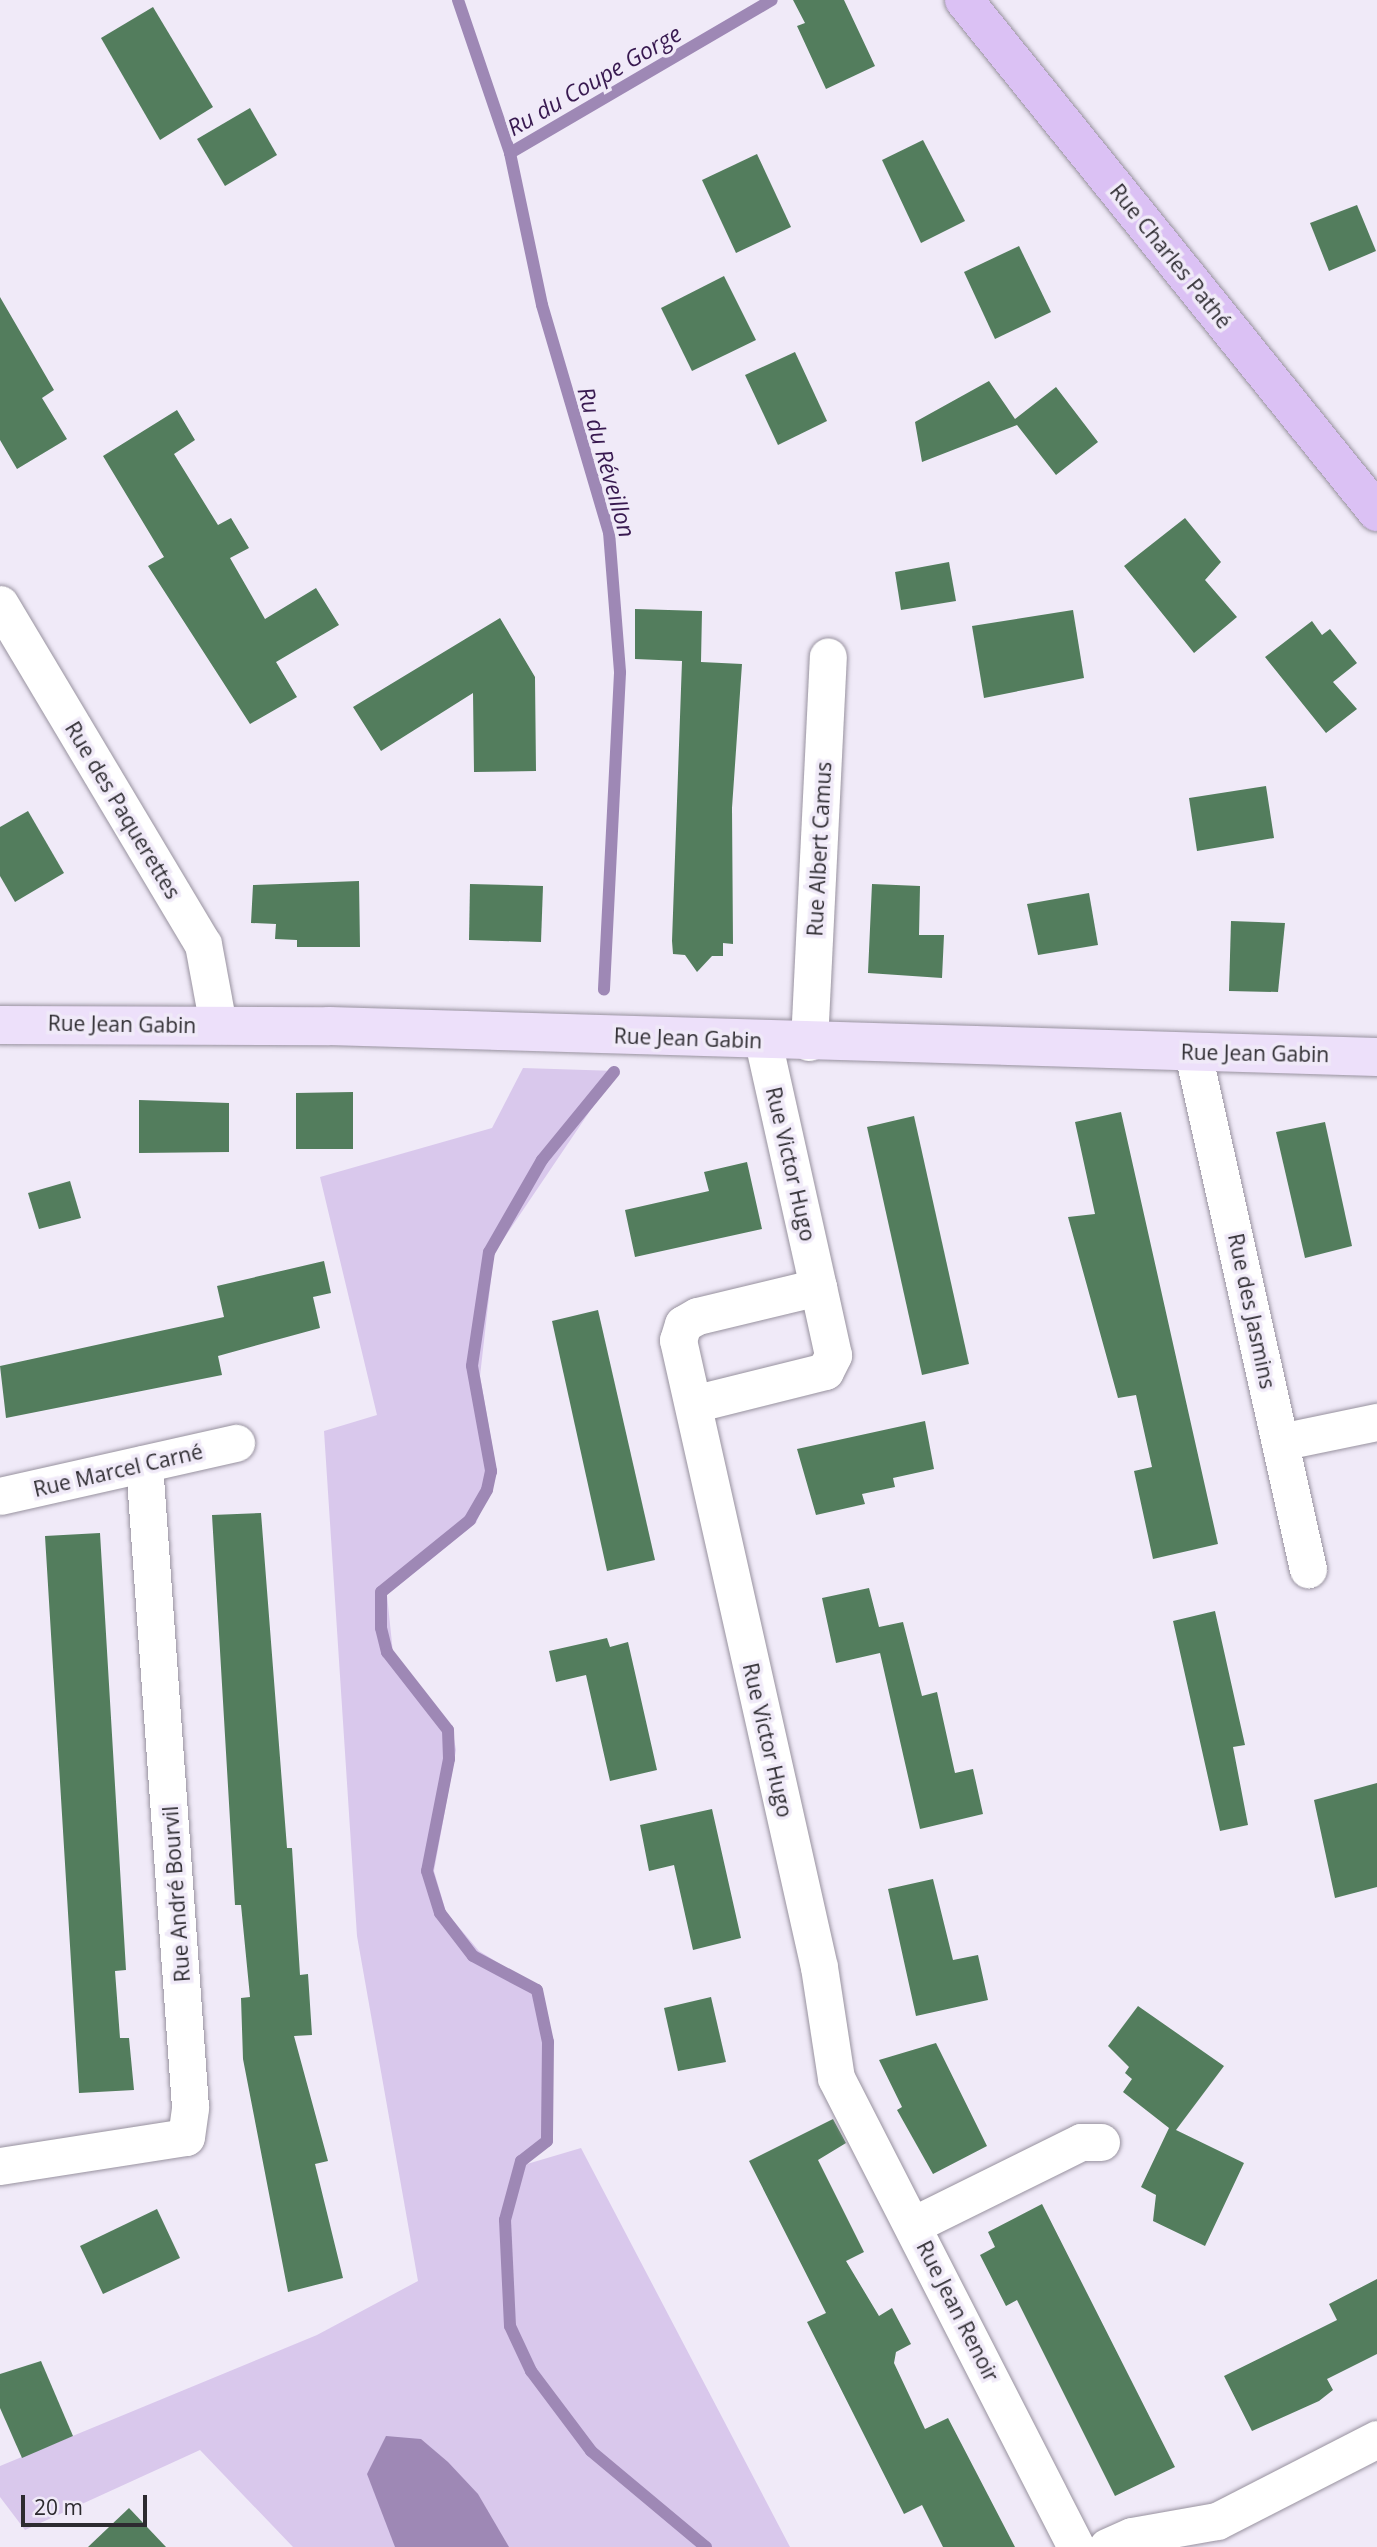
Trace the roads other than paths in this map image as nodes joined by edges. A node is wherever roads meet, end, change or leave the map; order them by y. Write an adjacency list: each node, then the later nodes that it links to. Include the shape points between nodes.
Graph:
1 (964, 0): 2 (main road, Rue Charles Pathé)
2 (1377, 512)
3 (0, 604): 6 (street, Rue des Paquerettes, via 203,944)
4 (828, 656): 8 (street, Rue Albert Camus)
5 (0, 1025): 6 (street, Rue Jean Gabin)
6 (218, 1025): 7 (street, Rue Jean Gabin)
7 (763, 1041): 8 (street, Rue Jean Gabin); 11 (street, Rue Victor Hugo)
8 (809, 1042): 9 (street, Rue Jean Gabin)
9 (1193, 1053): 10 (street, Rue Jean Gabin); 14 (street, Rue des Jasmins)
10 (1377, 1057)
11 (818, 1287): 12 (street, Rue Victor Hugo, via 683,1324 678,1340); 12 (street, Rue Victor Hugo, via 833,1355 825,1371)
12 (693, 1404): 19 (street, Rue Victor Hugo, via 819,1967)
13 (1377, 1422): 14 (street)
14 (1280, 1442): 18 (street, Rue des Jasmins)
15 (236, 1443): 16 (street, Rue Marcel Carné)
16 (144, 1464): 17 (street, Rue Marcel Carné); 21 (street, Rue André Bourvil, via 190,2107 186,2137)
17 (0, 1496)
18 (1308, 1569)
19 (836, 2078): 22 (street, Rue Jean Renoir)
20 (1101, 2142): 22 (street, via 1081,2143)
21 (0, 2166)
22 (915, 2224): 24 (street, Rue Jean Renoir)
23 (1377, 2439): 25 (street, via 1217,2521)
24 (1076, 2547)
25 (1107, 2547)

